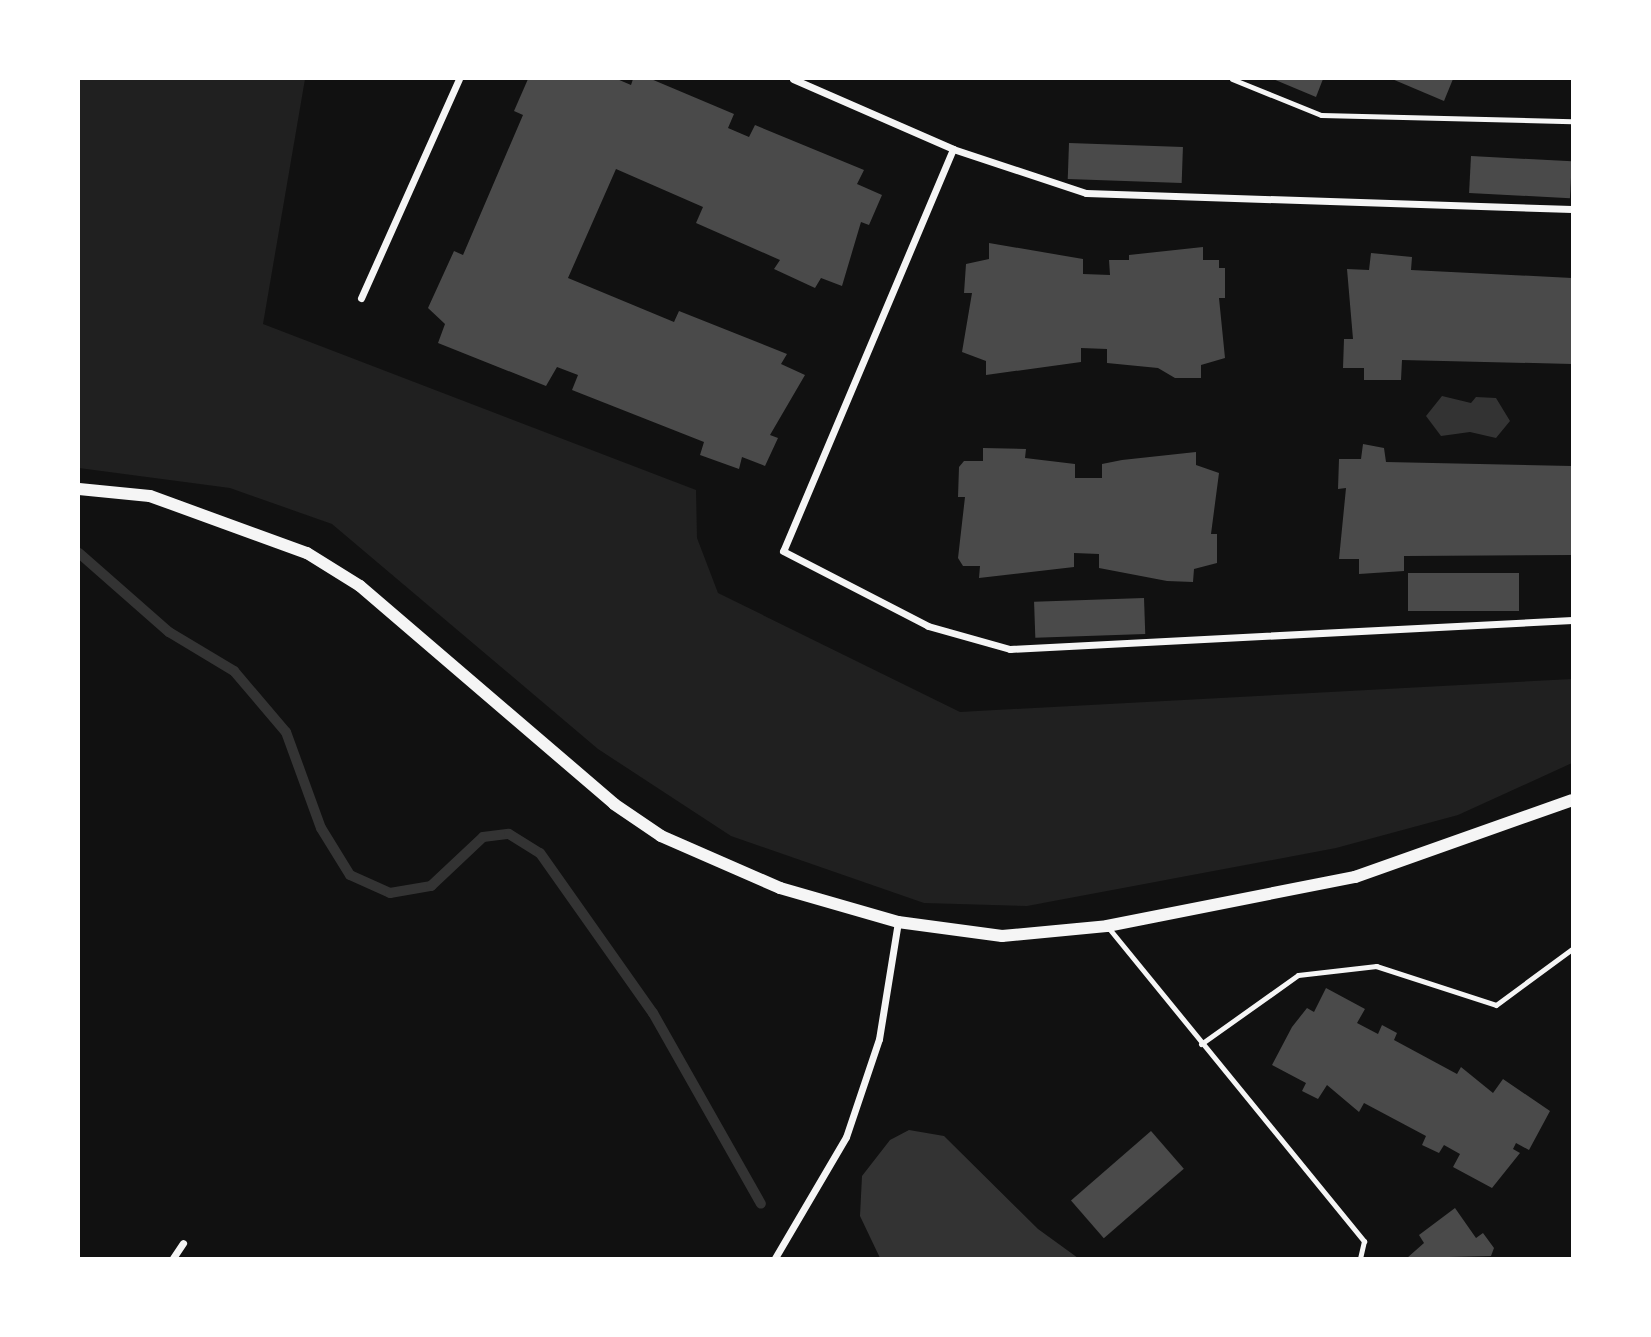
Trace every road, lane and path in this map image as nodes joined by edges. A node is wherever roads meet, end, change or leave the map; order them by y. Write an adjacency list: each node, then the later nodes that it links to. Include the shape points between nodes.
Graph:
1 (459, 79): 7 (street)
2 (793, 79): 5 (street)
3 (1232, 79): 4 (lane, via 1321,115)
4 (1572, 121)
5 (953, 149): 6 (street, via 1086,193); 9 (street, via 783,551 928,626 1010,649)
6 (1572, 209)
7 (361, 298)
8 (79, 489): 11 (street, via 150,496 307,553 360,586 614,804 661,836 780,888)
9 (1572, 620)
10 (1572, 800): 12 (street, via 1354,877)
11 (898, 922): 12 (street, via 1002,936); 17 (street, via 879,1039 846,1137 805,1198)
12 (1107, 926): 14 (lane)
13 (1572, 949): 14 (lane, via 1496,1005 1376,966 1298,975)
14 (1201, 1044): 18 (lane, via 1364,1241)
15 (183, 1243): 16 (street)
16 (173, 1258)
17 (775, 1258)
18 (1360, 1258)

